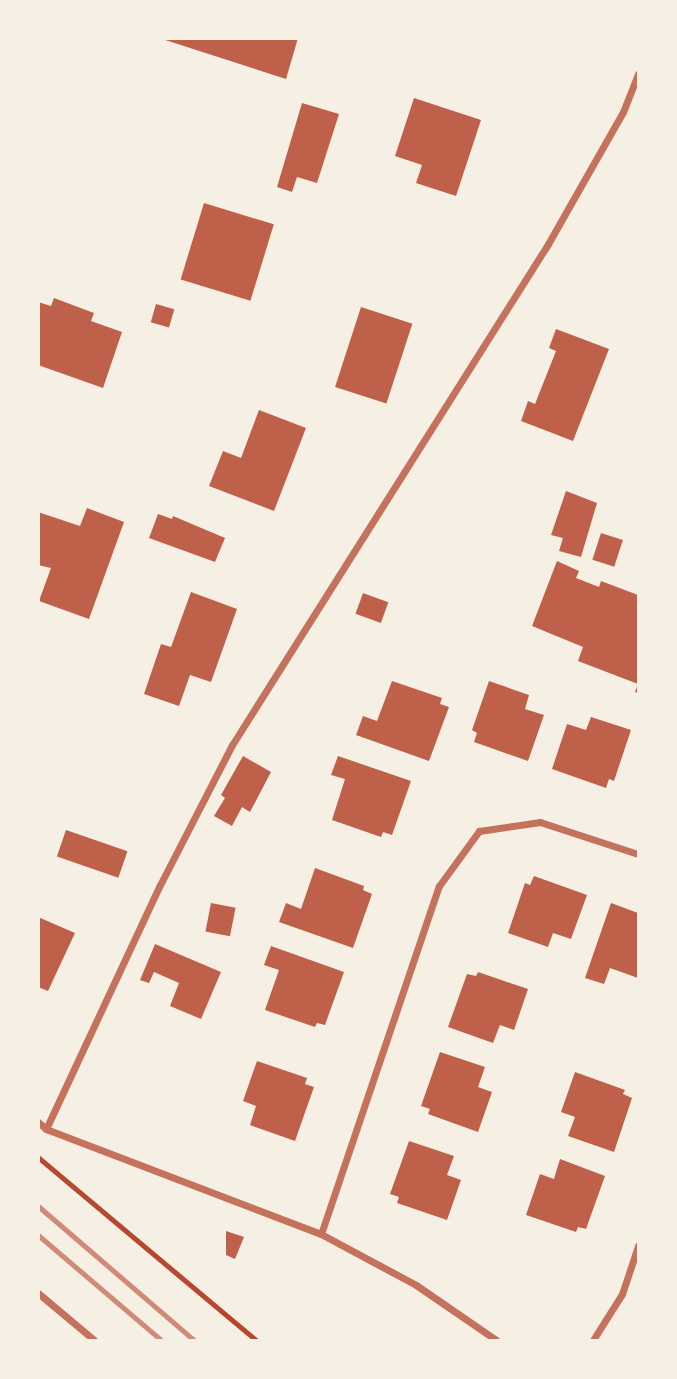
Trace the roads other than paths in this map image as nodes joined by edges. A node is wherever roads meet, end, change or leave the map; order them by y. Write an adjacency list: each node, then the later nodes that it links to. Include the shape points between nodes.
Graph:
1 (639, 74): 4 (street, via 623,112 548,244 232,745 160,885)
2 (639, 854): 5 (street, via 540,822 479,831 439,886)
3 (38, 1122): 4 (street)
4 (46, 1129): 5 (street)
5 (321, 1234): 9 (street, via 416,1285)
6 (639, 1246): 10 (street, via 622,1294)
7 (38, 1293): 8 (street)
8 (94, 1340)
9 (496, 1340)
10 (593, 1340)

